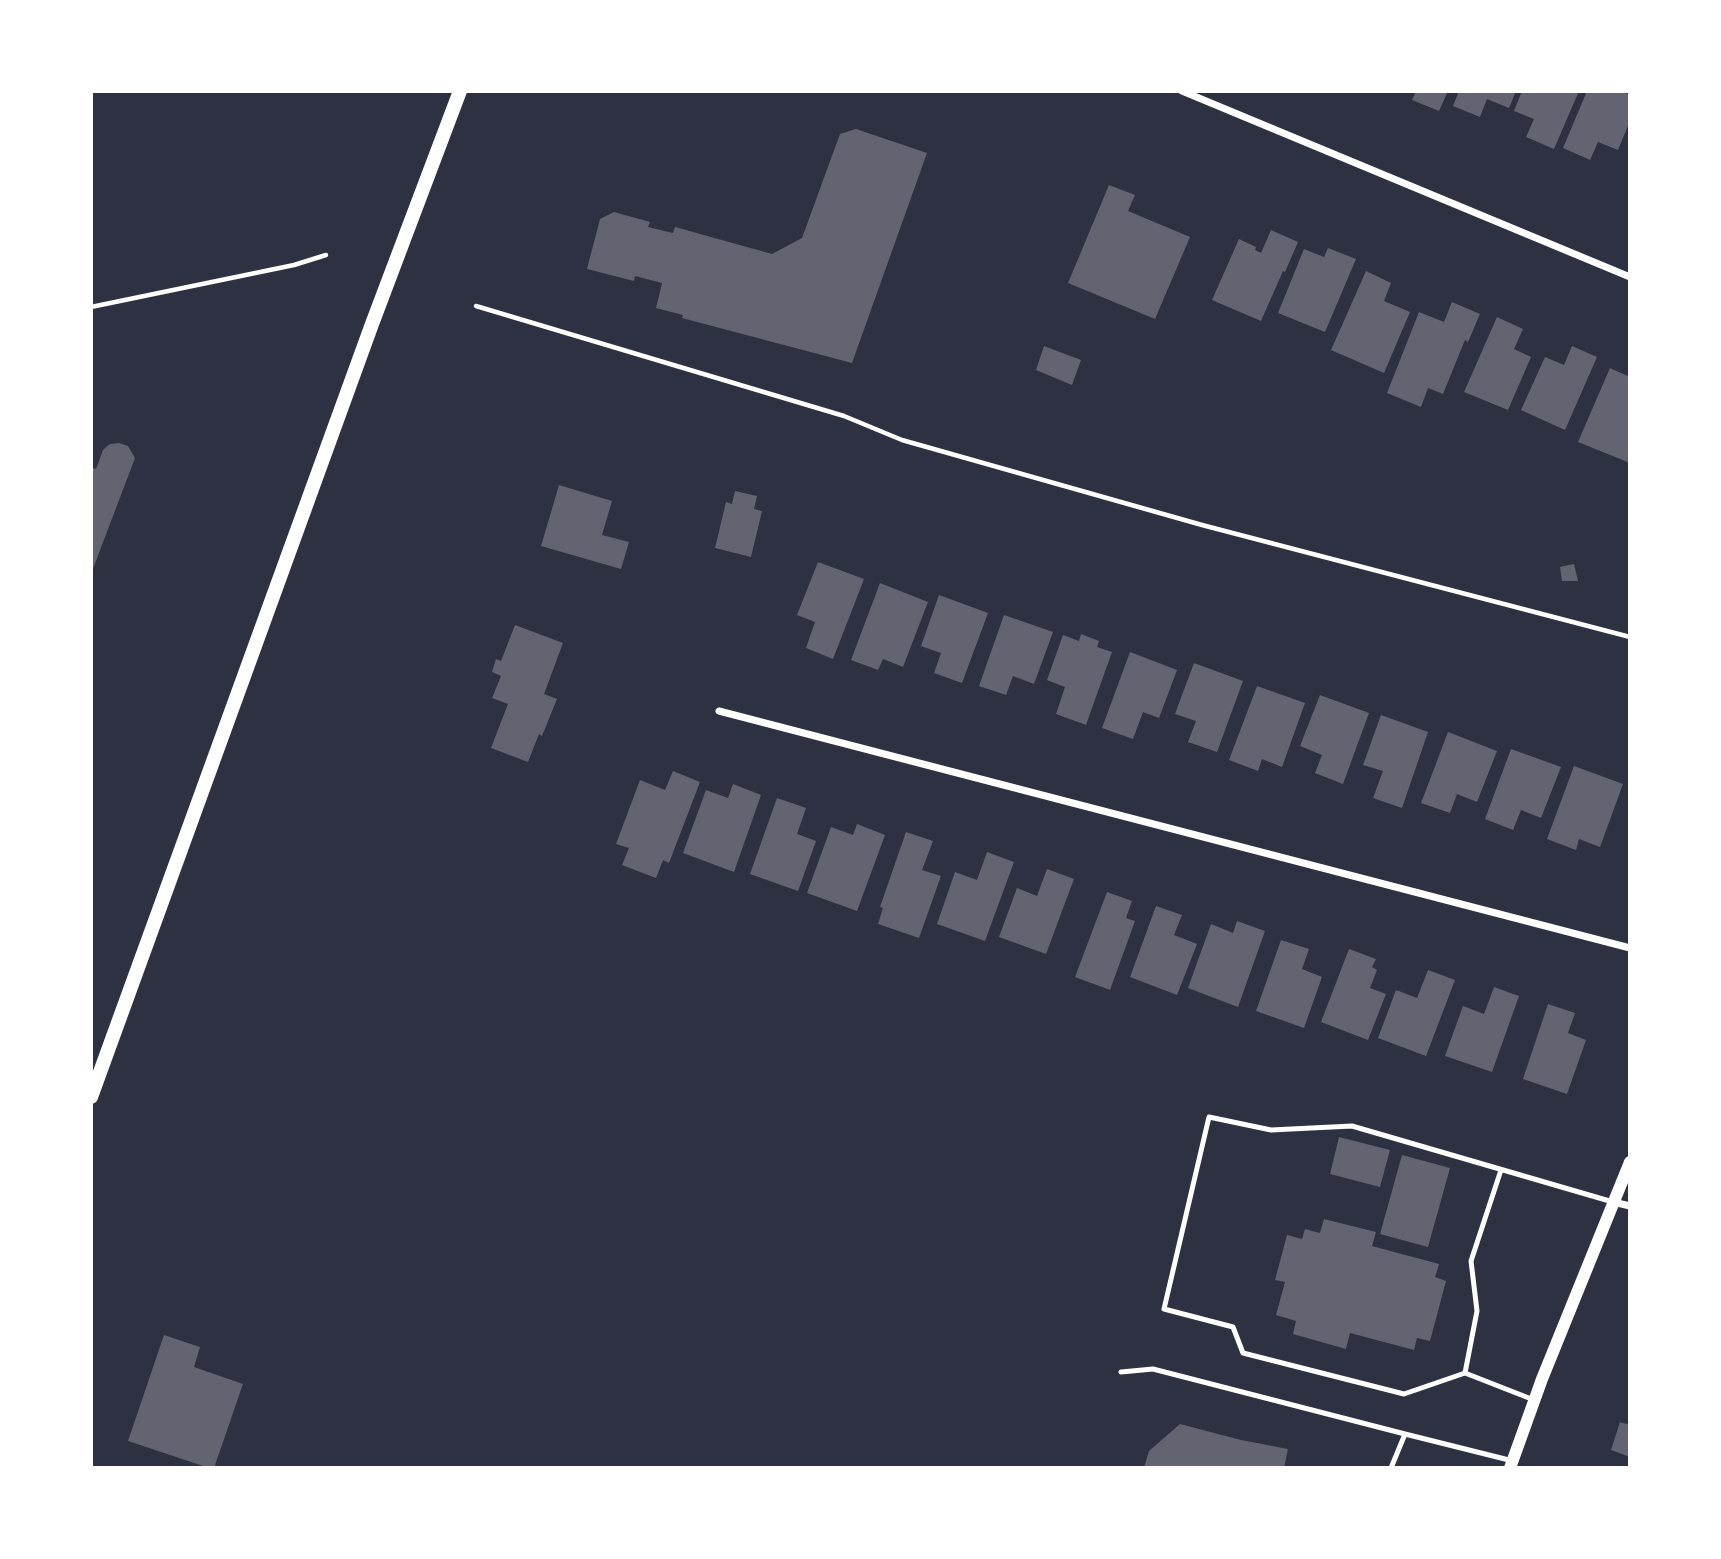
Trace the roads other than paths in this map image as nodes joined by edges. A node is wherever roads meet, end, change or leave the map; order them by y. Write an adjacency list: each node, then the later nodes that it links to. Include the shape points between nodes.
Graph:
1 (460, 91): 6 (main road)
2 (1182, 91): 3 (street)
3 (1630, 277)
4 (719, 710): 5 (street)
5 (1630, 948)
6 (91, 1097)
7 (1630, 1162): 9 (street)
8 (1501, 1170): 9 (lane); 12 (lane, via 1471,1261 1477,1311); 12 (lane, via 1352,1126 1271,1130 1209,1116 1164,1309 1233,1327 1243,1353 1404,1394)
9 (1613, 1202): 10 (street); 13 (street)
10 (1630, 1206)
11 (1121, 1372): 14 (lane, via 1153,1369)
12 (1465, 1373): 13 (lane)
13 (1535, 1400): 15 (street)
14 (1405, 1434): 15 (lane); 16 (lane)
15 (1511, 1464)
16 (1391, 1468)

